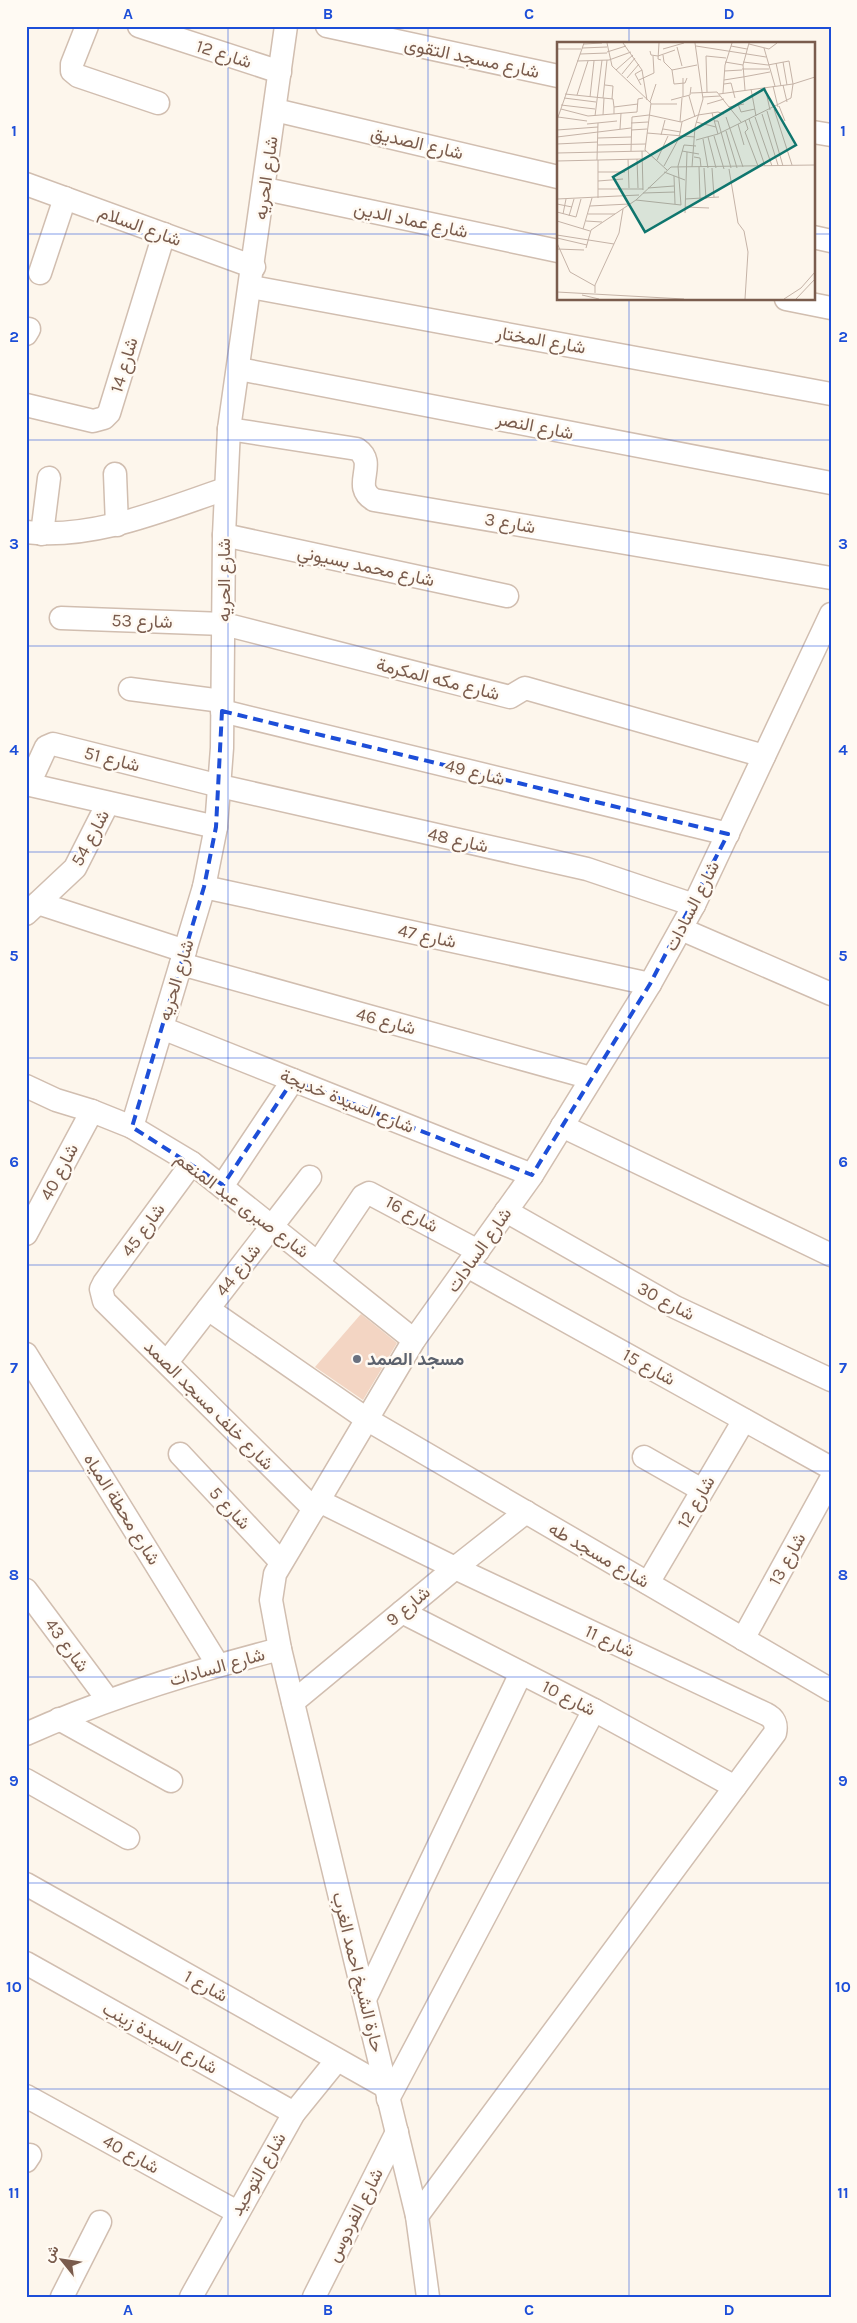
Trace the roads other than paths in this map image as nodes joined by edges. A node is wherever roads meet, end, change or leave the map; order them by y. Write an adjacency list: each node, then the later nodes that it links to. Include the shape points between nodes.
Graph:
1 (87, 26): 7 (street, via 72,71 78,76)
2 (139, 26): 5 (street, شارع 12)
3 (286, 26): 5 (street, شارع الحريه)
4 (327, 26): 6 (street, شارع مسجد التقوى)
5 (280, 72): 8 (street, شارع الحريه)
6 (557, 76)
7 (158, 103)
8 (275, 110): 11 (street, شارع الصديق); 13 (street, شارع الحريه)
9 (814, 132): 10 (street)
10 (831, 135)
11 (557, 177)
12 (26, 184): 14 (street, شارع السلام)
13 (265, 189): 18 (street, شارع عماد الدين); 20 (street, شارع الحريه)
14 (65, 198): 15 (street, شارع السلام); 19 (street)
15 (164, 234): 20 (street, شارع السلام); 25 (street, شارع 14, via 109,413 93,421)
16 (814, 237): 17 (street)
17 (831, 241)
18 (557, 251)
19 (40, 273)
20 (252, 277): 23 (street, شارع الحريه); 24 (street, شارع المختار)
21 (791, 300): 22 (street)
22 (831, 308)
23 (239, 369): 26 (street, شارع الحريه); 29 (street, شارع النصر)
24 (831, 394)
25 (26, 406)
26 (230, 429): 30 (street, شارع الحريه); 34 (street, شارع 3, via 357,450 367,462 363,488 374,500)
27 (115, 474): 31 (street)
28 (49, 478): 32 (street)
29 (831, 482)
30 (226, 489): 31 (street); 33 (street, شارع الحريه)
31 (116, 525): 32 (street)
32 (34, 533)
33 (224, 535): 35 (street, شارع محمد بسيوني); 38 (street, شارع الحريه)
34 (831, 578)
35 (507, 596)
36 (831, 614): 41 (street, شارع السادات)
37 (61, 618): 38 (street, شارع 53)
38 (224, 624): 40 (street, شارع الحريه); 41 (street, شارع مكه المكرمة, via 510,697 520,688 525,688)
39 (130, 689): 40 (street, شارع 49)
40 (222, 706): 43 (street, شارع الحريه); 46 (street, شارع 49)
41 (764, 756): 46 (street, شارع السادات)
42 (27, 784): 43 (street, شارع 51, via 46,747 53,744); 44 (street)
43 (220, 786): 45 (street, شارع الحريه); 48 (street, شارع 48, via 587,870)
44 (108, 802): 45 (street); 49 (street, شارع 54, via 80,862)
45 (216, 827): 47 (street, شارع الحريه)
46 (728, 834): 48 (street, شارع السادات)
47 (204, 888): 51 (street, شارع الحريه); 52 (street, شارع 47)
48 (694, 905): 50 (street, شارع السادات)
49 (32, 908): 51 (street, شارع 46)
50 (681, 929): 52 (street, شارع السادات); 53 (street)
51 (183, 958): 54 (street, شارع الحريه); 55 (street, شارع 46)
52 (650, 984): 55 (street, شارع السادات)
53 (831, 994)
54 (162, 1028): 56 (street, شارع السيدة خديجة); 60 (street, شارع الحريه)
55 (591, 1078): 59 (street, شارع السادات)
56 (293, 1080): 62 (street, شارع السيدة خديجة); 64 (street)
57 (27, 1087): 58 (street, شارع صبرى عبد المنعم, via 56,1100)
58 (92, 1110): 60 (street, شارع صبرى عبد المنعم); 67 (street, شارع 40)
59 (562, 1126): 62 (street, شارع السادات); 68 (street)
60 (132, 1127): 61 (street, شارع صبرى عبد المنعم)
61 (192, 1163): 64 (street, شارع صبرى عبد المنعم); 71 (street, شارع 45, via 104,1283 101,1289)
62 (532, 1175): 65 (street, شارع السادات)
63 (310, 1177): 66 (street, شارع 44)
64 (222, 1185): 66 (street, شارع صبرى عبد المنعم)
65 (506, 1211): 69 (street, شارع السادات); 76 (street, شارع 30, via 675,1307)
66 (272, 1226): 70 (street, شارع صبرى عبد المنعم); 72 (street, شارع 44)
67 (26, 1234)
68 (831, 1255)
69 (472, 1258): 70 (street, شارع 16, via 369,1193 363,1196); 73 (street, شارع السادات); 78 (street, شارع 15)
70 (318, 1263): 73 (street, شارع صبرى عبد المنعم)
71 (104, 1300): 75 (street, شارع خلف مسجد الصمد)
72 (208, 1309): 75 (street, شارع 44); 77 (street, شارع مسجد طه)
73 (414, 1340): 77 (street, شارع السادات)
74 (26, 1354): 93 (street, شارع محطة المياه)
75 (166, 1362): 84 (street, شارع خلف مسجد الصمد)
76 (831, 1380)
77 (368, 1420): 84 (street, شارع السادات); 85 (street, شارع مسجد طه)
78 (744, 1420): 81 (street, شارع 15); 83 (street, شارع 12)
79 (180, 1454): 86 (street, شارع 5)
80 (644, 1456): 83 (street)
81 (831, 1468)
82 (831, 1479): 91 (street, شارع 13)
83 (702, 1490): 88 (street, شارع 12)
84 (317, 1505): 86 (street, شارع السادات); 87 (street, شارع خلف مسجد الصمد)
85 (526, 1512): 87 (street, شارع 9); 88 (street, شارع مسجد طه)
86 (280, 1562): 92 (street, شارع السادات, via 271,1600)
87 (455, 1568): 90 (street, شارع 9); 103 (street, شارع 11, via 775,1721 775,1733)
88 (648, 1583): 91 (street, شارع مسجد طه)
89 (26, 1590): 96 (street, شارع 43)
90 (402, 1612): 94 (street, شارع 10); 97 (street, شارع 9)
91 (743, 1638): 95 (street, شارع مسجد طه)
92 (280, 1649): 93 (street, شارع السادات); 97 (street, حارة الشيخ احمد الغرب)
93 (218, 1664): 96 (street, شارع السادات)
94 (521, 1673): 98 (street, شارع 10); 107 (street)
95 (831, 1690)
96 (108, 1700): 99 (street, شارع السادات)
97 (293, 1702): 107 (street, حارة الشيخ احمد الغرب)
98 (594, 1710): 103 (street, شارع 10); 109 (street)
99 (59, 1719): 100 (street, شارع السادات); 102 (street)
100 (26, 1734)
101 (26, 1780): 104 (street)
102 (171, 1780)
103 (735, 1787): 114 (street)
104 (128, 1838)
105 (26, 1884): 108 (street, شارع 1)
106 (26, 1963): 111 (street, شارع السيدة زينب)
107 (365, 1999): 109 (street, حارة الشيخ احمد الغرب)
108 (337, 2060): 109 (street, شارع 1); 111 (street, شارع التوحيد)
109 (387, 2093): 112 (street, حارة الشيخ احمد الغرب)
110 (26, 2096): 113 (street, شارع 40)
111 (294, 2113): 113 (street, شارع التوحيد)
112 (397, 2132): 114 (street, حارة الشيخ احمد الغرب); 118 (street, شارع الفردوس)
113 (236, 2212): 117 (street, شارع التوحيد)
114 (417, 2216): 119 (street, حارة الشيخ احمد الغرب)
115 (100, 2222): 116 (street)
116 (62, 2297)
117 (191, 2297)
118 (314, 2297)
119 (428, 2297)

